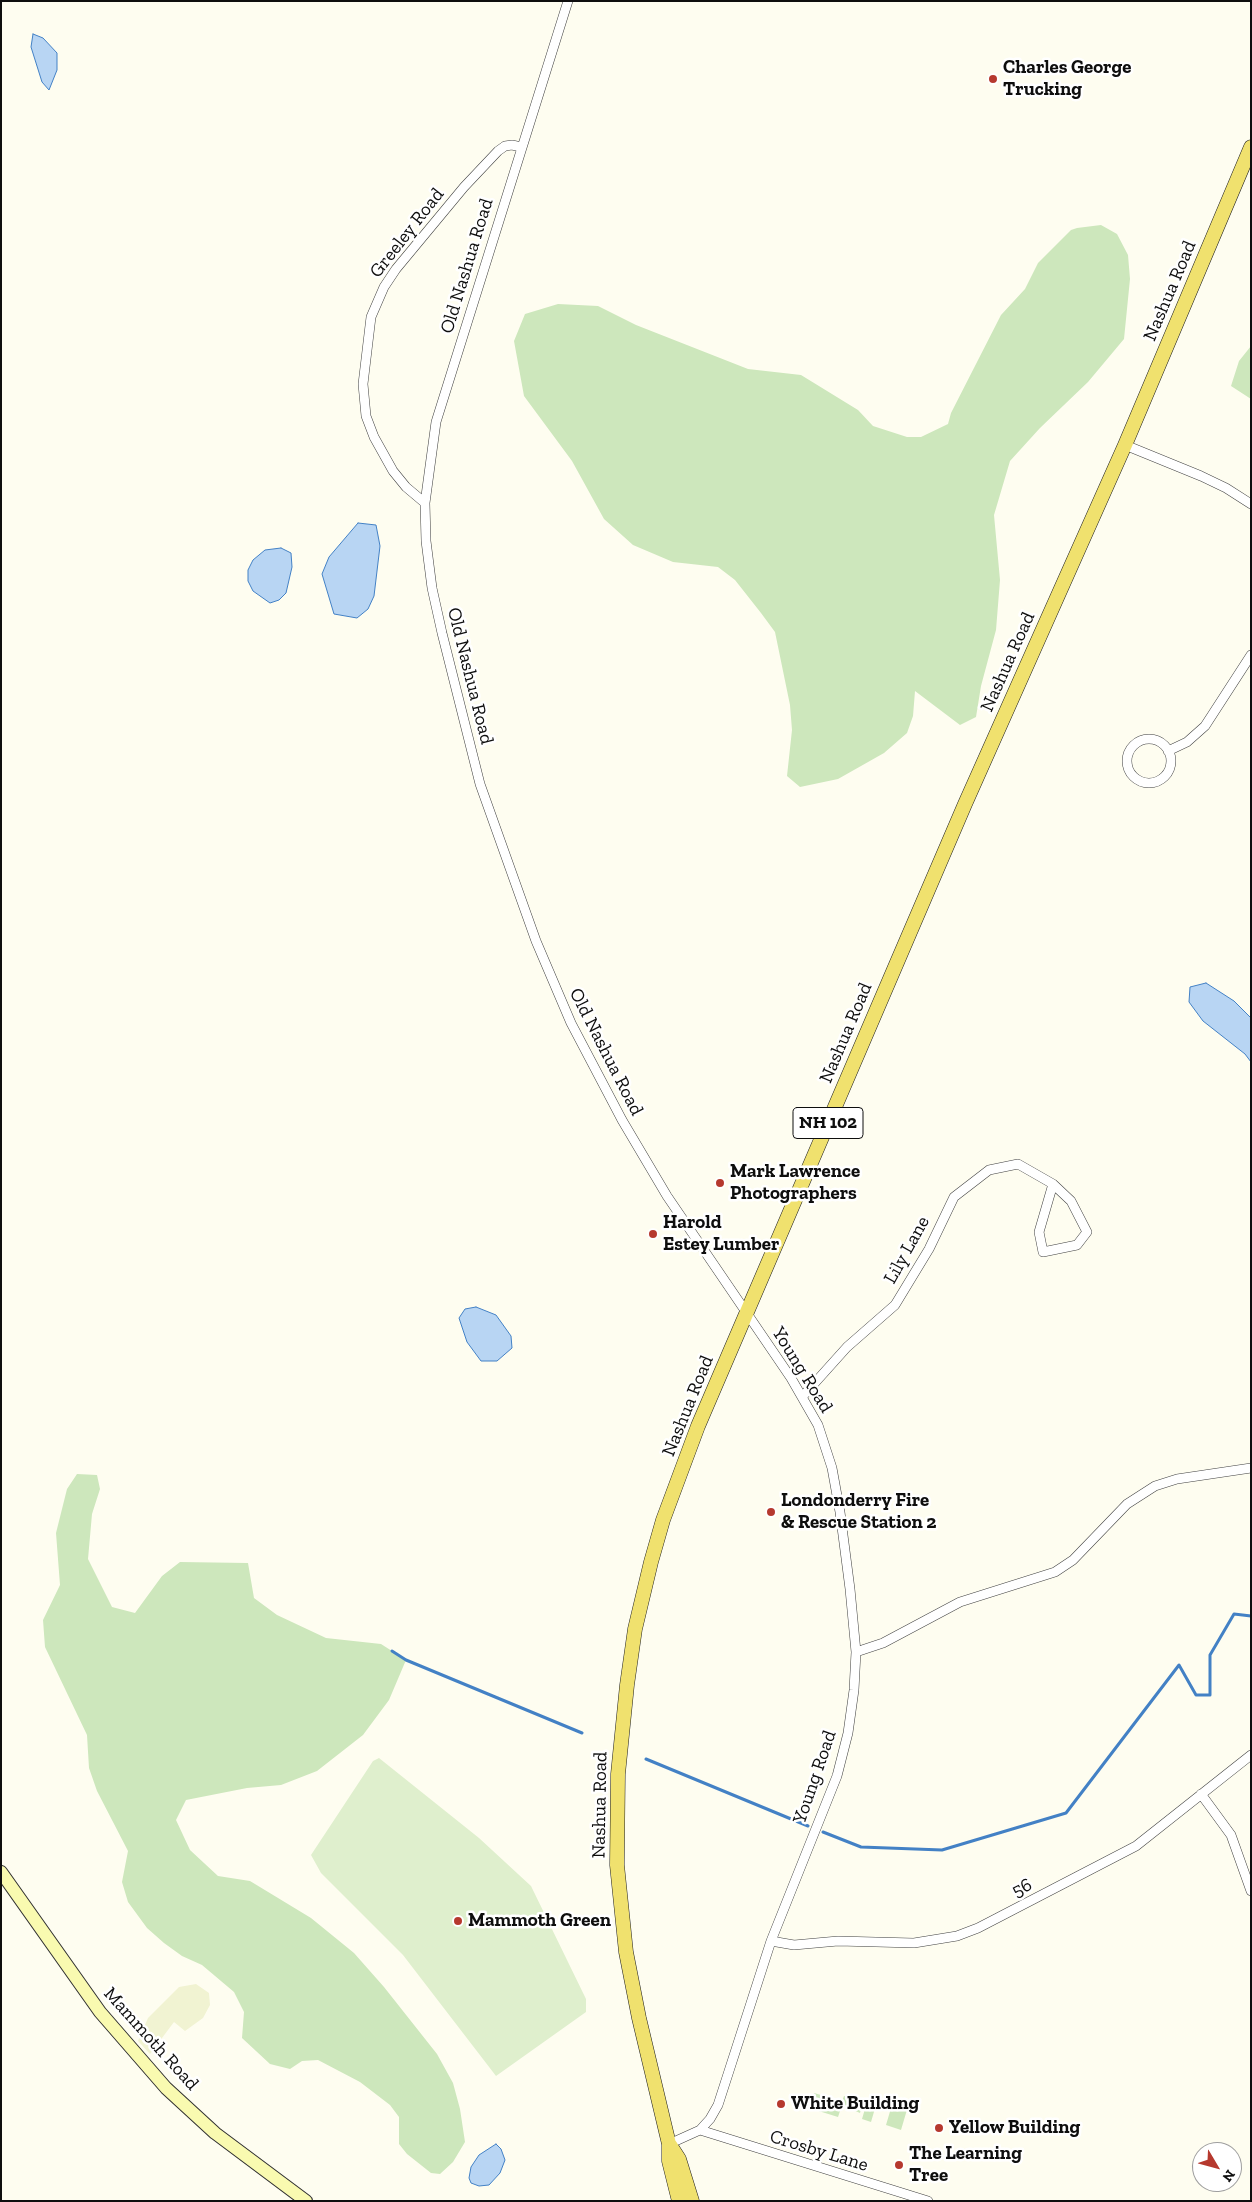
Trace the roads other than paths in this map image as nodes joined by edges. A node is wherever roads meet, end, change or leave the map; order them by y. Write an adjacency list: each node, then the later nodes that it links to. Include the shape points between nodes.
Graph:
1 (568, 1): 2 (street, Old Nashua Road)
2 (521, 147): 5 (street, Old Nashua Road, via 436,422); 5 (street, Greeley Road, via 512,145 498,151 464,187 396,269 371,317 363,384 366,416 393,471)
3 (1251, 147): 4 (main road, Nashua Road / NH 102)
4 (1125, 445): 6 (street, via 1201,476); 10 (main road, Nashua Road / NH 102, via 965,804)
5 (425, 503): 10 (street, Old Nashua Road, via 431,580 463,719 480,784 539,950 575,1031 622,1120 685,1225)
6 (1251, 504)
7 (1251, 655): 8 (street, via 1206,726 1187,742)
8 (1168, 751): 8 (street, via 1171,764 1161,780 1142,782 1131,774 1127,758 1136,744 1156,740)
9 (1053, 1184): 9 (street, Lily Lane, via 1071,1201 1087,1232 1077,1245 1043,1252 1039,1232); 11 (street, Lily Lane, via 1018,1164 989,1170 954,1197 929,1249 894,1306 847,1348)
10 (746, 1314): 11 (street, Young Road); 20 (main road, Nashua Road / NH 102, via 698,1426 661,1528 637,1621 620,1752 618,1865 623,1927 634,1996)
11 (803, 1396): 13 (street, Young Road, via 818,1426 832,1468)
12 (1251, 1468): 13 (street, via 1177,1479 1155,1486 1127,1504 1073,1560 1054,1572 960,1602 883,1643)
13 (856, 1652): 18 (street, Young Road, via 852,1712 843,1755)
14 (1251, 1755): 15 (street, 56)
15 (1201, 1794): 17 (street, via 1231,1835); 18 (street, 56, via 1155,1832 1116,1858 957,1936 914,1943 838,1941 794,1945)
16 (1, 1872): 21 (main road, Mammoth Road, via 100,2012 166,2088 215,2134)
17 (1251, 1891)
18 (770, 1941): 19 (street, Young Road, via 718,2105)
19 (700, 2130): 20 (street, Young Road); 24 (street, Crosby Lane)
20 (669, 2144): 22 (main road, Nashua Road / NH 102, via 669,2161); 23 (main road, Nashua Road / NH 102, via 679,2159)
21 (306, 2201)
22 (679, 2201)
23 (692, 2201)
24 (928, 2201)

